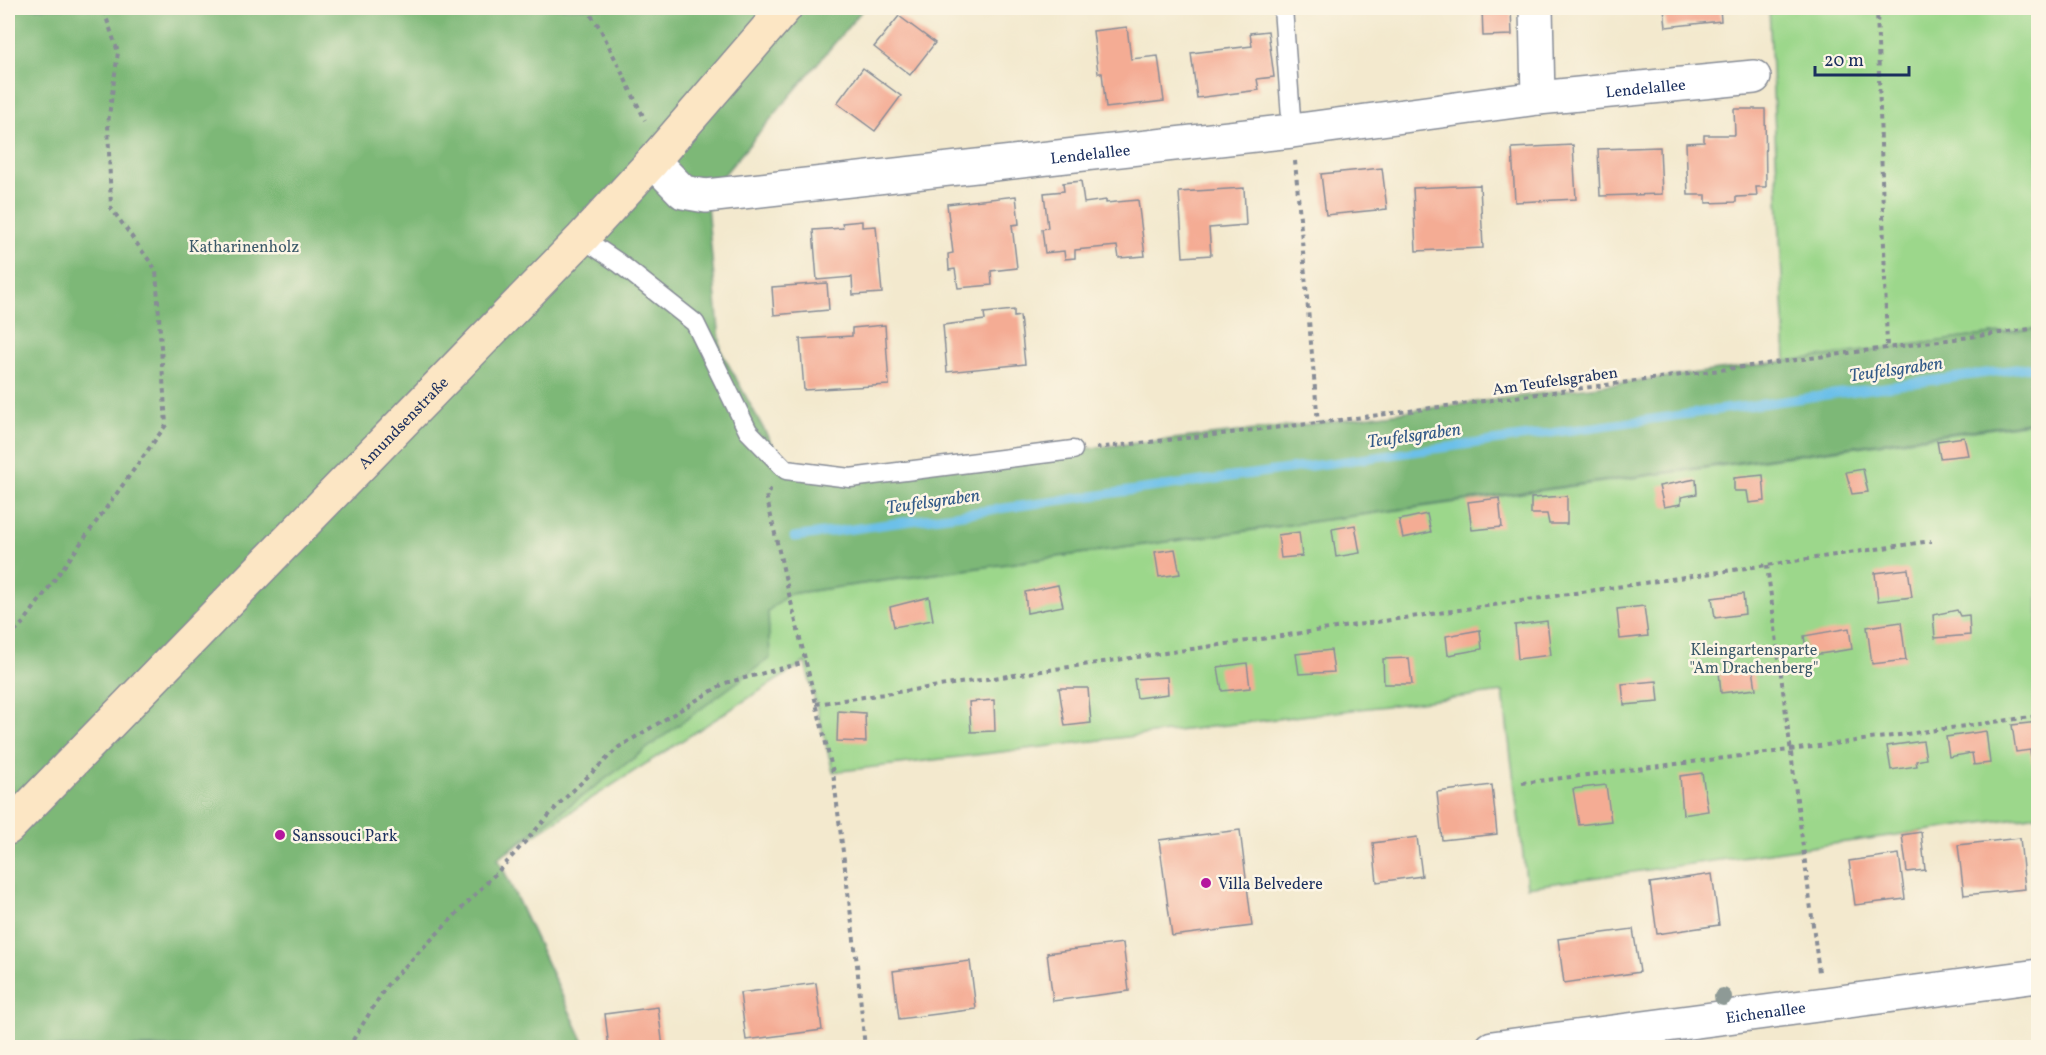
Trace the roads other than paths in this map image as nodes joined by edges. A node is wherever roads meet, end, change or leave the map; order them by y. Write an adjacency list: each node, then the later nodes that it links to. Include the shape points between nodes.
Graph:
1 (785, 8): 7 (street, Amundsenstraße)
2 (1283, 8): 6 (lane)
3 (1536, 8): 5 (street)
4 (1754, 77): 5 (street, Lendelallee)
5 (1538, 98): 6 (street, Lendelallee)
6 (1292, 131): 7 (street, Lendelallee, via 706,196 683,192)
7 (659, 155): 8 (street, Amundsenstraße)
8 (582, 238): 9 (lane, via 695,324 748,431 786,470 850,478); 10 (street, Amundsenstraße)
9 (1073, 450)
10 (8, 828)
11 (2038, 976): 12 (street, Eichenallee)
12 (1492, 1047)

